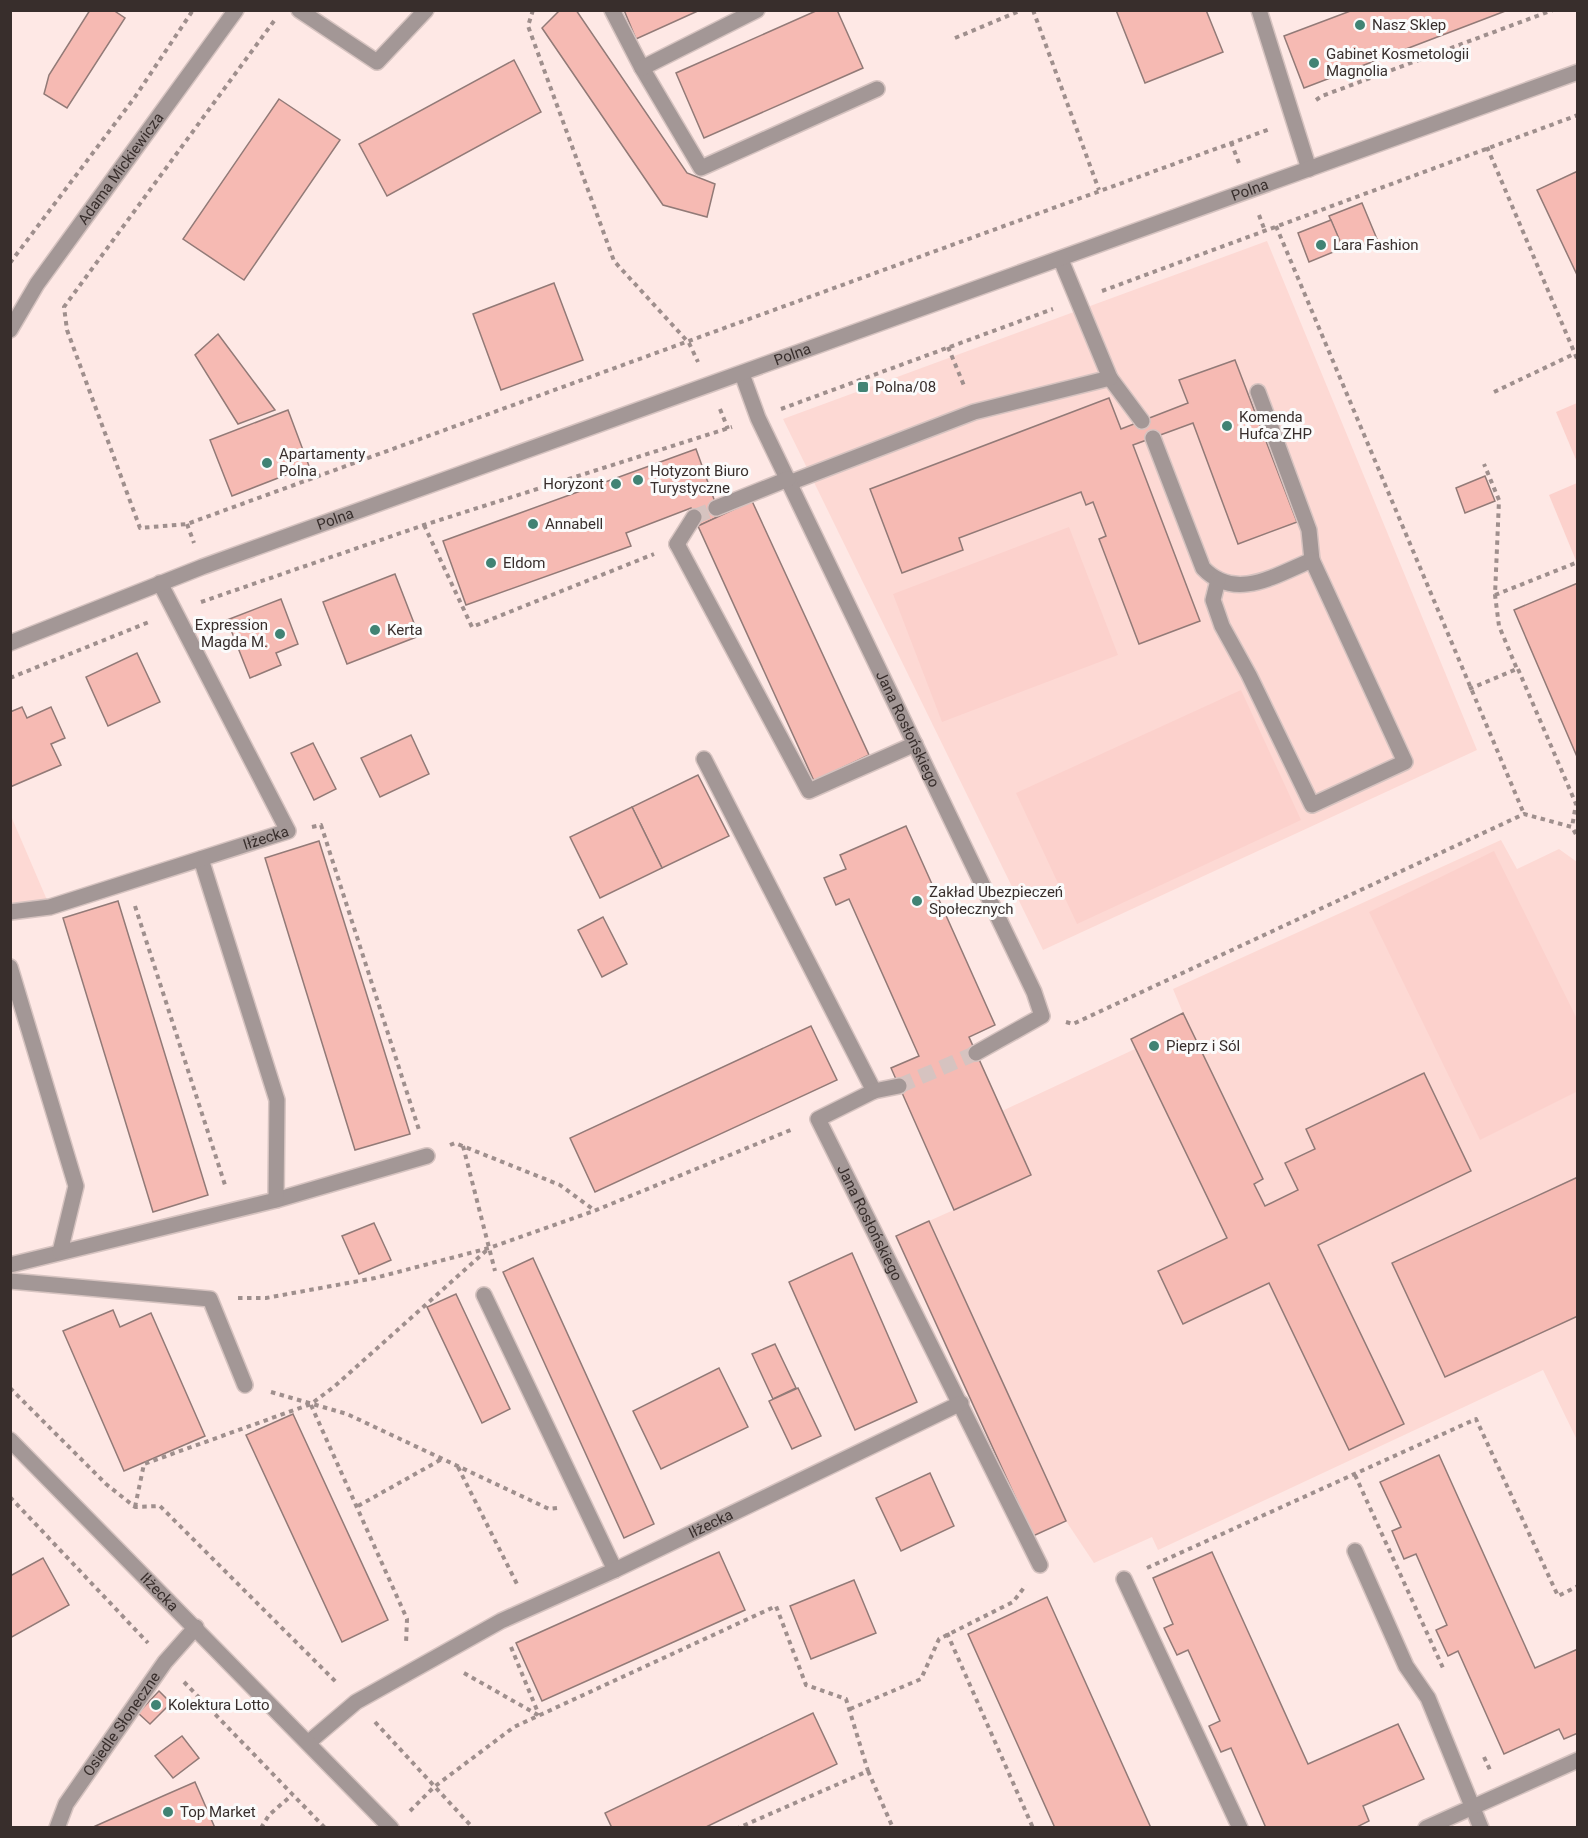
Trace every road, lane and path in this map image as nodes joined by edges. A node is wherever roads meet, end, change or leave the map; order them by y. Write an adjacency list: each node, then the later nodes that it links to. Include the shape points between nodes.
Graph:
1 (194, 10): 24 (path, via 135,97)
2 (236, 10): 26 (street, Adama Mickiewicza, via 37,284)
3 (299, 10): 4 (street, via 376,62)
4 (426, 10)
5 (533, 10): 27 (path, via 528,26 614,261)
6 (612, 10): 14 (street)
7 (757, 10): 14 (street)
8 (1022, 10): 13 (path)
9 (1033, 10): 21 (path)
10 (1259, 10): 18 (street)
11 (1553, 10): 18 (path, via 1322,96)
12 (275, 20): 27 (path, via 64,307 67,330 140,528 187,524 488,412)
13 (955, 38)
14 (642, 68): 16 (street, via 701,168)
15 (1578, 72): 20 (street, Polna)
16 (877, 89)
17 (1578, 115): 19 (path)
18 (1293, 120): 20 (street); 21 (path)
19 (1487, 147): 22 (path); 28 (path)
20 (1309, 169): 23 (street, Polna)
21 (1099, 190): 27 (path)
22 (1276, 226): 25 (path); 52 (path)
23 (1061, 260): 25 (street); 30 (street, Polna)
24 (10, 263)
25 (1078, 300): 31 (street); 34 (path)
26 (10, 330)
27 (689, 343)
28 (1574, 354): 29 (path); 33 (path)
29 (1578, 361)
30 (742, 374): 34 (street, Jana Rosłońskiego); 46 (street, Polna)
31 (1110, 378): 35 (street); 38 (street, via 974,412)
32 (1258, 392): 43 (street, via 1310,530)
33 (1494, 392)
34 (758, 418): 38 (street, Jana Rosłońskiego); 41 (path)
35 (1142, 421)
36 (1153, 438): 45 (street, via 1203,568)
37 (1484, 464): 47 (path, via 1499,500)
38 (788, 481): 39 (street); 53 (street, Jana Rosłońskiego)
39 (716, 508)
40 (694, 517): 42 (street)
41 (424, 525): 42 (path, via 472,627); 48 (path)
42 (677, 544): 53 (street, via 809,791)
43 (1312, 560): 45 (street, via 1252,584 1235,586); 45 (street, via 1405,762 1312,805 1222,626 1214,600)
44 (1578, 562): 47 (path)
45 (1218, 580)
46 (160, 583): 48 (street, Iłżecka); 49 (street, Polna)
47 (1495, 595): 50 (path, via 1500,627)
48 (175, 612): 51 (path); 57 (street, Iłżecka)
49 (10, 643)
50 (1518, 669): 52 (path); 56 (path, via 1576,804)
51 (10, 678)
52 (1469, 689): 55 (path)
53 (915, 744): 63 (street, Jana Rosłońskiego, via 1034,992)
54 (704, 759): 66 (street)
55 (1524, 814): 56 (path); 63 (path, via 1073,1024)
56 (1576, 826): 58 (path)
57 (288, 831): 59 (street, Iłżecka); 69 (path, via 321,825)
58 (1578, 838)
59 (201, 859): 60 (street, Iłżecka); 70 (street, via 277,1100)
60 (128, 883): 61 (street, Iłżecka, via 50,907); 71 (path)
61 (10, 912)
62 (10, 967): 74 (street, via 76,1186)
63 (1041, 1016): 64 (street)
64 (976, 1053)
65 (899, 1086): 66 (street)
66 (873, 1091): 67 (street)
67 (818, 1119): 72 (path); 81 (street, Jana Rosłońskiego)
68 (463, 1146): 69 (path, via 455,1143); 72 (path, via 560,1185); 73 (path)
69 (427, 1156): 70 (street)
70 (276, 1200): 71 (street)
71 (233, 1210): 74 (street)
72 (594, 1211): 73 (path)
73 (489, 1248): 78 (path, via 375,1278 266,1298); 82 (path)
74 (60, 1252): 75 (street)
75 (10, 1265)
76 (10, 1281): 78 (street)
77 (484, 1295): 88 (street)
78 (210, 1299): 79 (street)
79 (245, 1385): 82 (path)
80 (10, 1388): 89 (path, via 106,1484)
81 (961, 1403): 91 (street); 92 (street, Iłżecka)
82 (311, 1404): 84 (path, via 347,1414); 87 (path); 89 (path, via 144,1464)
83 (10, 1440): 97 (street, Iłżecka)
84 (442, 1459): 85 (path); 87 (path)
85 (458, 1466): 88 (path, via 549,1509); 95 (path)
86 (1354, 1476): 93 (path); 94 (path, via 1476,1419 1557,1596); 101 (path)
87 (358, 1506): 100 (path, via 407,1619 407,1642)
88 (585, 1506): 92 (street)
89 (135, 1507): 102 (path, via 160,1506)
90 (1355, 1551): 112 (street, via 1406,1666 1428,1698)
91 (1040, 1565): 98 (path, via 1013,1602)
92 (615, 1570): 95 (street, Iłżecka)
93 (1124, 1579): 120 (street)
94 (1578, 1586)
95 (529, 1608): 96 (street, Iłżecka)
96 (501, 1621): 99 (street, Iłżecka); 104 (path)
97 (195, 1628): 105 (street, Iłżecka); 114 (street, Osiedle Słoneczne, via 165,1662 66,1804)
98 (947, 1633): 103 (path, via 939,1639 921,1678); 119 (path)
99 (436, 1657): 100 (street, Iłżecka); 104 (path)
100 (395, 1678): 102 (street, Iłżecka)
101 (1448, 1679)
102 (356, 1702): 105 (street, Iłżecka); 110 (path)
103 (850, 1708): 104 (path, via 846,1699 806,1685 776,1605); 109 (path)
104 (539, 1715): 110 (path, via 514,1727)
105 (309, 1742): 113 (street, Iłżecka)
106 (1482, 1752): 108 (path, via 1492,1773)
107 (1578, 1761): 112 (street)
108 (1502, 1769)
109 (868, 1771): 117 (path); 118 (path)
110 (434, 1787): 113 (path); 116 (path)
111 (292, 1796): 115 (path)
112 (1472, 1807): 121 (street); 122 (street)
113 (396, 1823)
114 (57, 1827)
115 (261, 1827)
116 (473, 1827)
117 (738, 1827)
118 (893, 1827)
119 (1032, 1827)
120 (1240, 1827)
121 (1426, 1827)
122 (1481, 1827)

